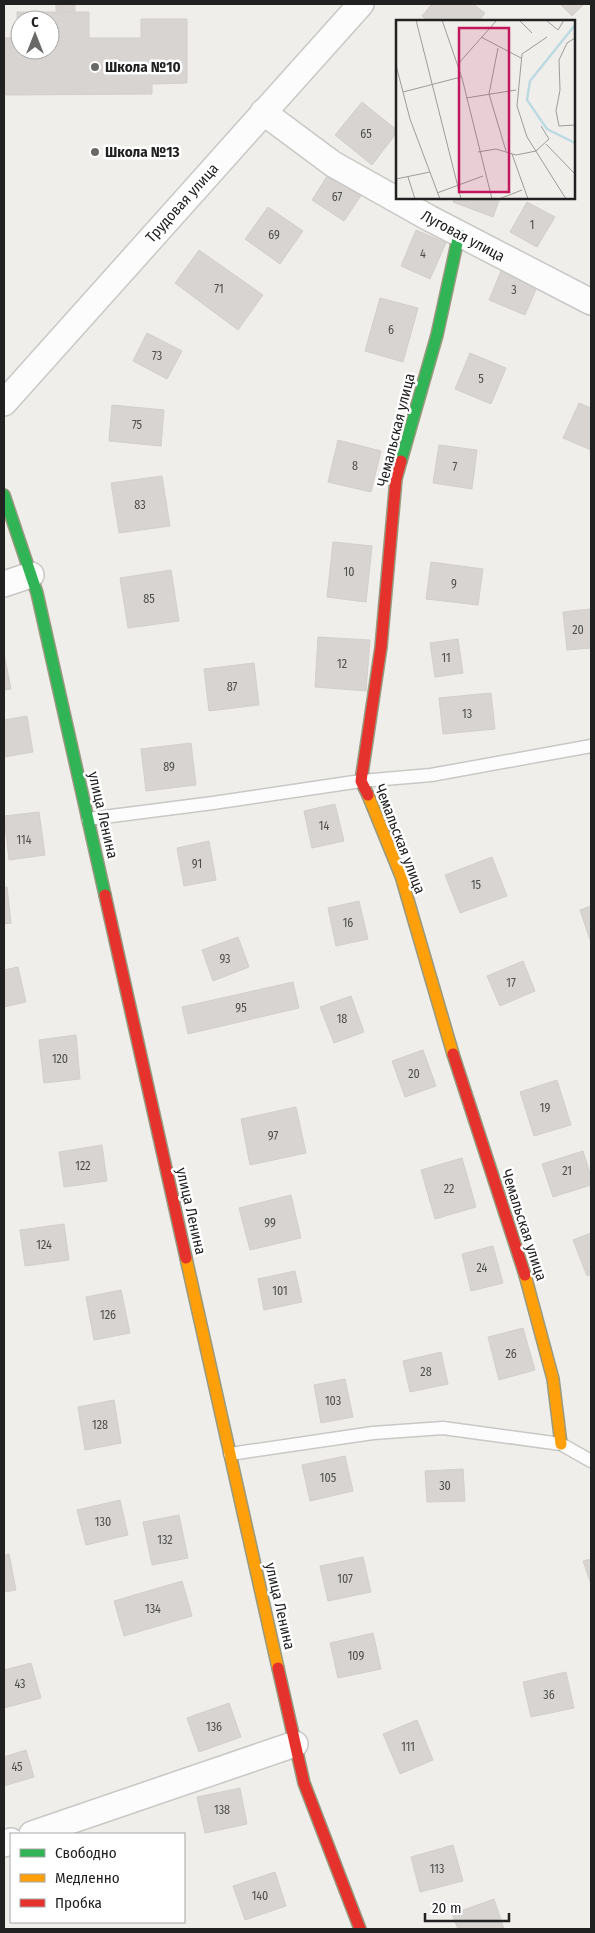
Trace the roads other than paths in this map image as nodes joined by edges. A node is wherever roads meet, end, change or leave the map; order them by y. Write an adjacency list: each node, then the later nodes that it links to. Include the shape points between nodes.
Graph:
1 (360, 4): 2 (street, Трудовая улица)
2 (263, 112): 3 (street, Луговая улица, via 333,164); 7 (street, Трудовая улица)
3 (396, 199)
4 (396, 199): 5 (street, Луговая улица)
5 (460, 234): 6 (street, Луговая улица); 12 (street, Чемальская улица, via 437,335 396,479 381,647)
6 (591, 302)
7 (4, 403)
8 (4, 495): 9 (street, улица Ленина)
9 (31, 576): 10 (street); 13 (street, улица Ленина)
10 (4, 584)
11 (591, 746): 12 (lane, via 432,775)
12 (361, 781): 13 (lane); 14 (street, Чемальская улица, via 400,876 457,1067 522,1263 553,1378)
13 (88, 818): 15 (street, улица Ленина)
14 (561, 1444): 15 (lane, via 443,1428 373,1433); 16 (lane)
15 (230, 1454): 17 (street, улица Ленина)
16 (591, 1461)
17 (295, 1744): 18 (street); 19 (street, улица Ленина, via 304,1783)
18 (35, 1833)
19 (360, 1929)

